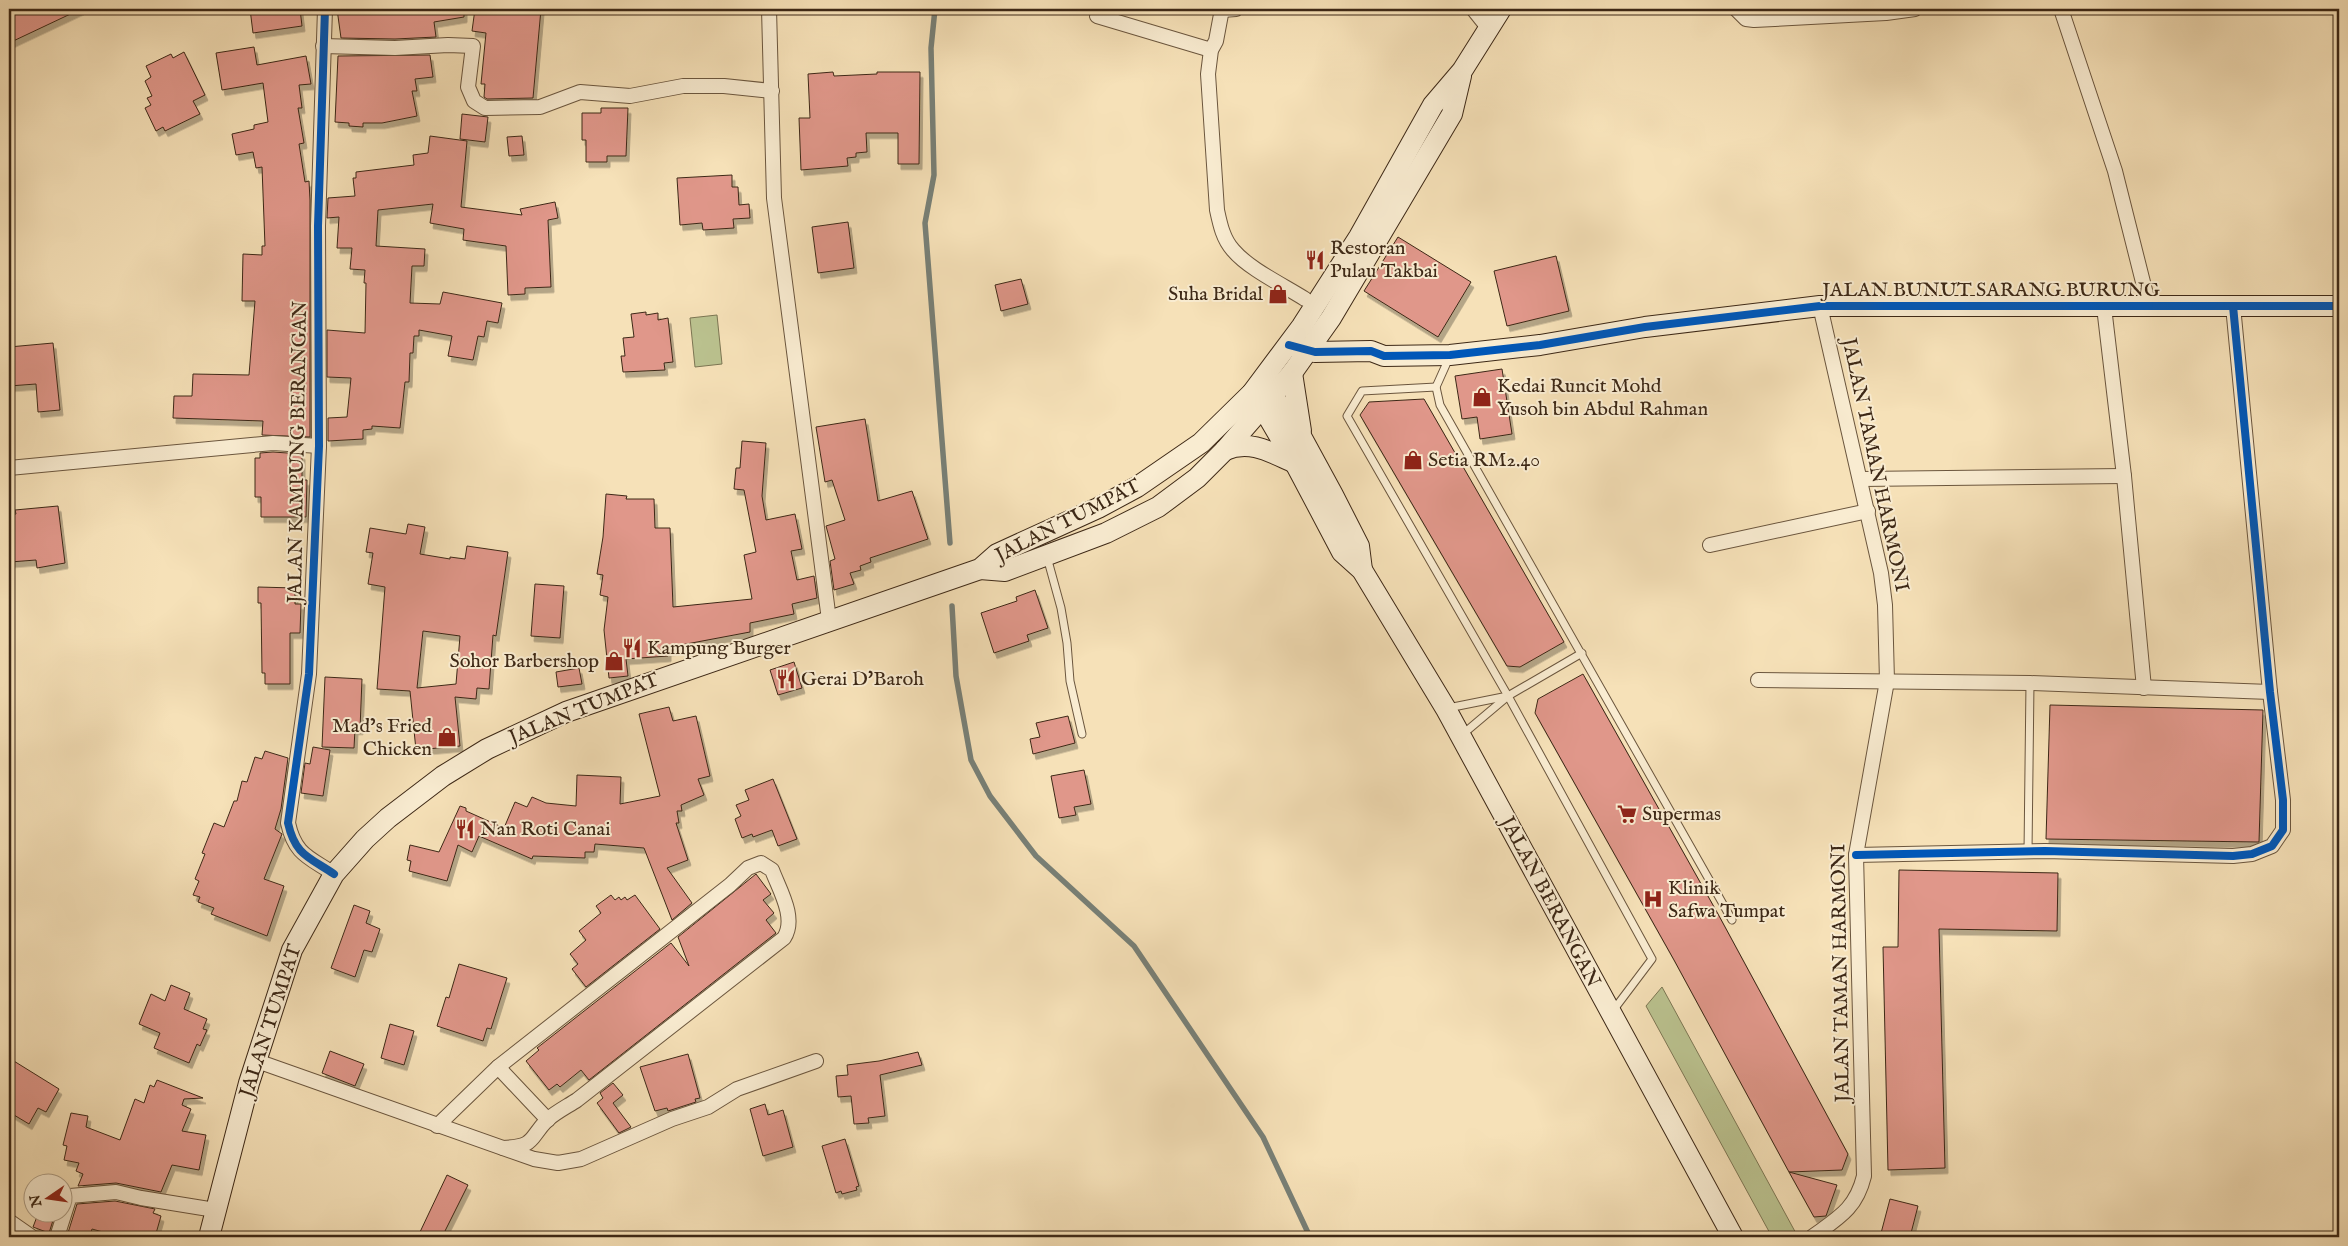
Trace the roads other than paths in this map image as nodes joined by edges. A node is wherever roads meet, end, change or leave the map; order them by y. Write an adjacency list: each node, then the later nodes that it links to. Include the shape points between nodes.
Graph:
1 (325, 9): 11 (street, JALAN KAMPUNG BERANGAN)
2 (769, 9): 14 (street)
3 (1227, 9): 12 (street)
4 (1473, 9): 10 (street)
5 (1501, 9): 10 (main road, JALAN TUMPAT)
6 (1736, 9): 7 (street, via 1746,19 1754,20)
7 (1915, 9)
8 (2061, 9): 18 (street, via 2115,171)
9 (1097, 16): 12 (street)
10 (1489, 29): 13 (main road, JALAN TUMPAT)
11 (323, 46): 14 (street, via 473,46 468,87 474,101 486,108 540,107 580,92 630,96 683,86); 31 (street, JALAN KAMPUNG BERANGAN, via 318,226)
12 (1211, 50): 16 (street, via 1208,74 1210,116 1217,210 1222,232 1232,250 1245,261)
13 (1462, 71): 15 (main road, JALAN TUMPAT, via 1433,105); 22 (main road, JALAN TUMPAT, via 1452,114)
14 (772, 91): 42 (street, via 774,198)
15 (1359, 237): 16 (main road); 26 (main road, JALAN TUMPAT)
16 (1304, 299): 30 (main road)
17 (1820, 306): 21 (main road, JALAN BUNUT SARANG BURUNG); 24 (main road, JALAN BUNUT SARANG BURUNG); 36 (street, JALAN TAMAN HARMONI)
18 (2149, 306): 19 (main road, JALAN BUNUT SARANG BURUNG); 21 (main road, JALAN BUNUT SARANG BURUNG)
19 (2233, 306): 20 (main road, JALAN BUNUT SARANG BURUNG); 48 (street)
20 (2339, 306)
21 (2104, 307): 35 (street)
22 (1324, 327): 23 (main road, via 1336,348); 26 (main road, JALAN TUMPAT)
23 (1347, 352): 25 (main road, JALAN BUNUT SARANG BURUNG, via 1371,352); 26 (main road, JALAN BUNUT SARANG BURUNG)
24 (1450, 355): 25 (main road, JALAN BUNUT SARANG BURUNG); 27 (lane)
25 (1384, 356): 26 (main road, JALAN BUNUT SARANG BURUNG, via 1372,363 1337,365)
26 (1294, 357): 28 (main road, JALAN TUMPAT); 29 (main road)
27 (1436, 387): 43 (lane, via 1440,405); 49 (lane, via 1362,391 1347,416)
28 (1263, 394): 29 (main road, JALAN BERANGAN); 30 (main road, JALAN TUMPAT); 32 (main road, JALAN TUMPAT); 33 (main road, JALAN BERANGAN)
29 (1302, 438): 41 (main road, JALAN BERANGAN, via 1359,546)
30 (1201, 444): 40 (main road, JALAN TUMPAT, via 1137,487 997,554)
31 (319, 446): 34 (street, via 273,442); 55 (street, JALAN KAMPUNG BERANGAN, via 309,674 288,823 297,850)
32 (1225, 450): 33 (main road, via 1238,444 1262,448); 39 (main road, JALAN TUMPAT, via 1197,478 1158,507)
33 (1295, 463): 41 (main road, JALAN BERANGAN, via 1342,552)
34 (9, 468)
35 (2124, 476): 36 (street); 47 (street)
36 (1861, 479): 37 (street, JALAN TAMAN HARMONI)
37 (1868, 511): 38 (street); 45 (street, JALAN TAMAN HARMONI, via 1885,605)
38 (1710, 545)
39 (1047, 557): 40 (main road, JALAN TUMPAT, via 1005,571); 51 (lane, via 1061,608 1070,681)
40 (980, 569): 42 (main road, JALAN TUMPAT)
41 (1362, 570): 50 (main road, JALAN BERANGAN)
42 (829, 620): 55 (main road, JALAN TUMPAT, via 566,712 487,749 408,802 365,839)
43 (1582, 653): 49 (lane); 56 (lane)
44 (1758, 680): 45 (street)
45 (1887, 681): 46 (street); 54 (street, JALAN TAMAN HARMONI)
46 (2030, 683): 47 (street); 53 (lane)
47 (2144, 688): 48 (street)
48 (2270, 692): 53 (street, via 2283,800 2282,830 2272,846 2252,854 2234,856)
49 (1508, 696): 50 (lane); 52 (lane); 57 (lane, via 1652,959)
50 (1446, 709): 52 (main road, JALAN BERANGAN)
51 (1082, 734)
52 (1460, 736): 57 (main road, JALAN BERANGAN)
53 (2028, 852): 54 (street)
54 (1856, 855): 70 (street, JALAN TAMAN HARMONI, via 1864,1176 1860,1193 1850,1209)
55 (334, 874): 58 (main road, JALAN TUMPAT, via 292,950)
56 (1732, 920)
57 (1611, 1014): 69 (main road, JALAN BERANGAN)
58 (257, 1061): 62 (street); 64 (main road, JALAN TUMPAT)
59 (816, 1061): 63 (street, via 737,1089 708,1107 574,1161 546,1162)
60 (498, 1067): 61 (street); 61 (street, via 748,868 761,863 772,870 787,911 789,925 784,938); 62 (street)
61 (548, 1120): 63 (street, via 532,1142 521,1147)
62 (437, 1126): 63 (street)
63 (503, 1148)
64 (215, 1210): 67 (street, via 116,1192 70,1196); 68 (main road, JALAN TUMPAT)
65 (9, 1221): 66 (street)
66 (32, 1237)
67 (57, 1237)
68 (209, 1237)
69 (1733, 1237)
70 (1812, 1237)

